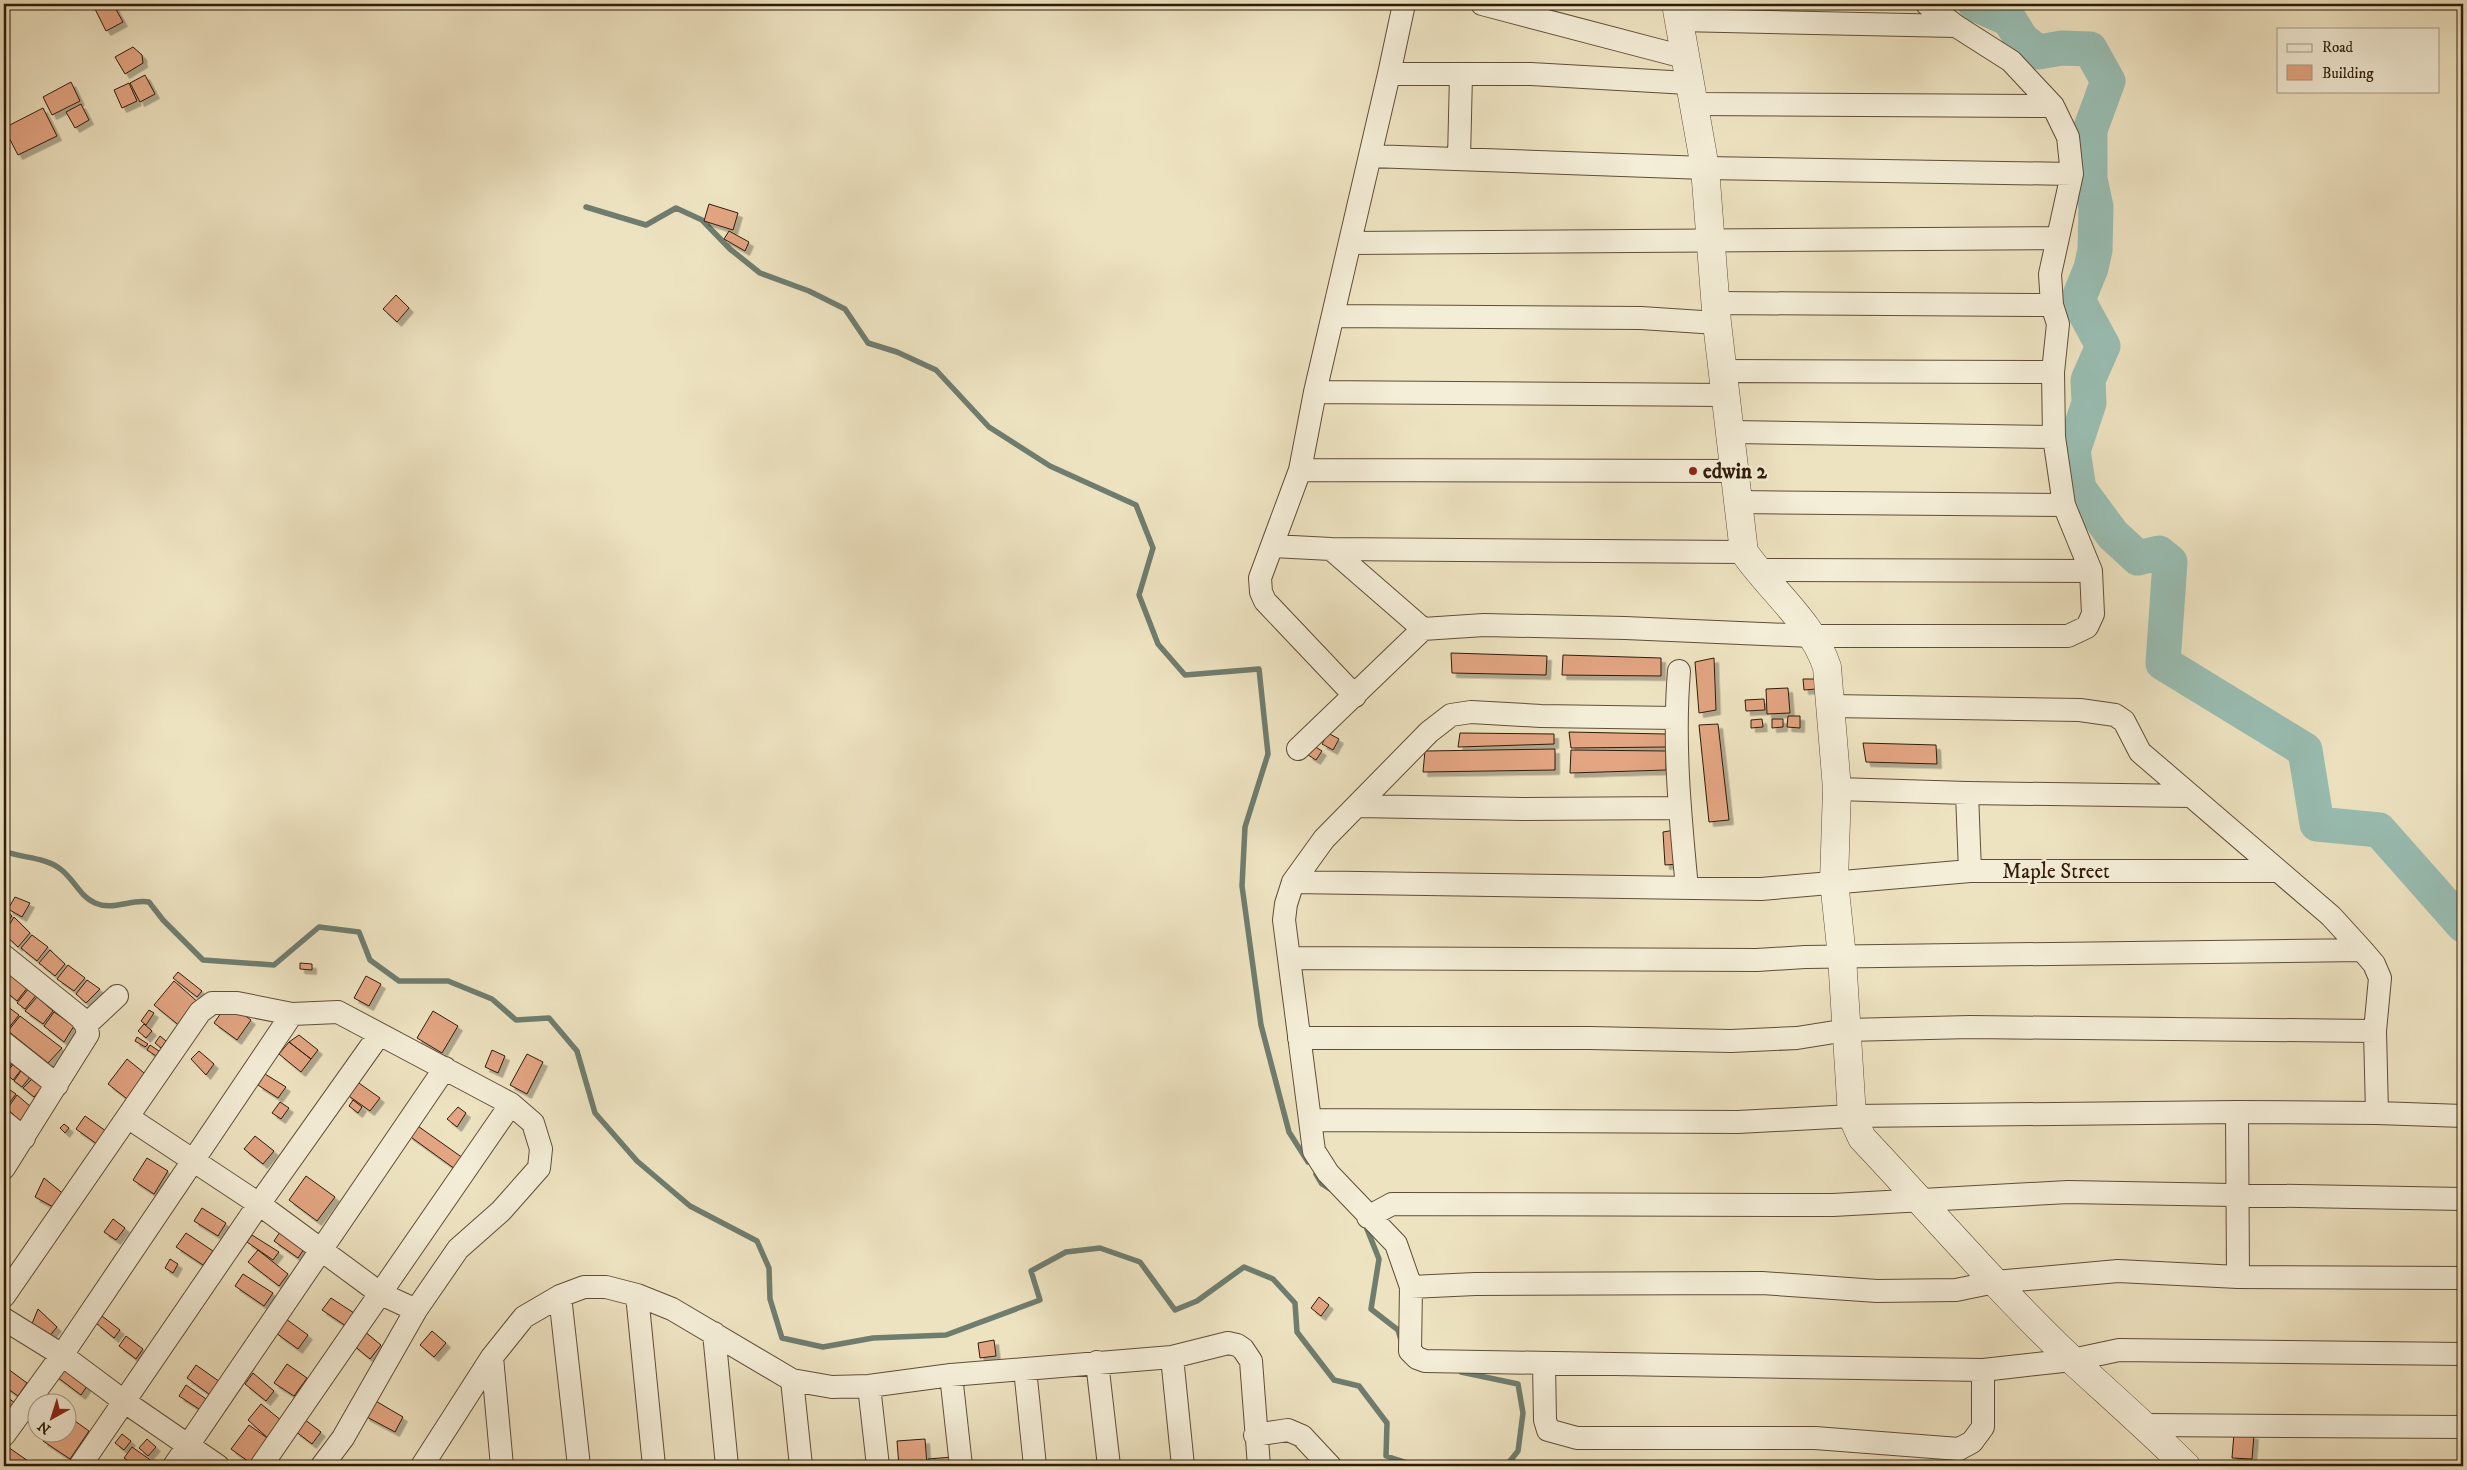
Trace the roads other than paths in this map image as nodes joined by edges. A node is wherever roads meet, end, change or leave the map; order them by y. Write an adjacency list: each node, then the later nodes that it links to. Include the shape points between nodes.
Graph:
1 (1404, 4): 6 (street)
2 (1482, 4): 8 (street)
3 (1927, 4): 5 (street)
4 (1677, 12): 5 (street); 8 (street)
5 (1956, 26): 9 (street, via 2011,61)
6 (1389, 74): 7 (street); 10 (street)
7 (1461, 74): 8 (street); 11 (street)
8 (1689, 81): 9 (street); 12 (street)
9 (2053, 106): 13 (street, via 2068,136)
10 (1371, 156): 11 (street); 16 (street)
11 (1459, 159): 12 (street)
12 (1704, 168): 13 (street); 15 (street)
13 (2072, 174): 14 (street)
14 (2058, 238): 15 (street); 17 (street, via 2050,274)
15 (1709, 239): 16 (street); 18 (street)
16 (1351, 243): 19 (street)
17 (2052, 305): 18 (street); 20 (street, via 2058,324)
18 (1717, 313): 19 (street, via 1613,318); 21 (street)
19 (1334, 316): 22 (street)
20 (2053, 372): 21 (street); 24 (street)
21 (1725, 383): 22 (street); 23 (street)
22 (1315, 392): 25 (street)
23 (1732, 432): 24 (street); 26 (street)
24 (2054, 437): 28 (street)
25 (1300, 470): 26 (street); 29 (street)
26 (1736, 471): 27 (street)
27 (1737, 502): 28 (street); 31 (street)
28 (2064, 504): 32 (street)
29 (1272, 546): 30 (street); 36 (street, via 1260,578 1265,601)
30 (1331, 549): 31 (street); 33 (street)
31 (1750, 561): 32 (street); 34 (street, via 1781,595)
32 (2091, 571): 34 (street, via 2093,614 2087,627 2068,636)
33 (1422, 629): 34 (street, via 1446,626 1625,628); 36 (street)
34 (1811, 636): 37 (street, via 1821,648 1827,667)
35 (1679, 671): 38 (street)
36 (1355, 696): 39 (street)
37 (1831, 706): 40 (street); 42 (street, via 2080,710 2115,715 2124,721 2140,752)
38 (1676, 718): 43 (street, via 1471,712 1451,715 1429,732); 44 (street)
39 (1298, 749)
40 (1838, 789): 41 (street); 47 (street)
41 (1967, 794): 42 (street); 45 (street)
42 (2190, 796): 46 (street)
43 (1358, 806): 44 (street, via 1523,810); 48 (street, via 1324,839)
44 (1680, 808): 49 (street)
45 (1970, 871): 46 (street, Maple Street); 47 (street, Maple Street)
46 (2278, 871): 50 (street, via 2331,916)
47 (1834, 881): 49 (street, Maple Street, via 1761,888); 52 (street)
48 (1293, 882): 49 (street, Maple Street); 53 (street, via 1284,920)
49 (1687, 888)
50 (2362, 950): 52 (street); 58 (street, via 2374,964 2380,978)
51 (4, 956): 56 (street)
52 (1842, 957): 53 (street, via 1727,960); 57 (street)
53 (1290, 958): 60 (street)
54 (118, 996): 56 (street)
55 (292, 1014): 59 (street, via 338,1012); 69 (street, via 237,1002 212,1003 200,1012); 73 (street)
56 (86, 1025): 63 (street, via 88,1034)
57 (1847, 1030): 58 (street, via 2111,1027); 60 (street, via 1797,1038 1731,1041); 67 (street)
58 (2375, 1031): 66 (street)
59 (379, 1034): 62 (street); 78 (street)
60 (1299, 1038): 70 (street)
61 (4, 1043): 63 (street)
62 (445, 1068): 64 (street); 80 (street)
63 (58, 1086): 72 (street)
64 (511, 1104): 85 (street); 89 (street, via 533,1122 541,1149 540,1168 501,1211 458,1250)
65 (2237, 1112): 66 (street); 67 (street); 75 (street)
66 (2377, 1113): 68 (street)
67 (1852, 1116): 70 (street, via 1738,1122); 76 (street, via 1862,1138)
68 (2463, 1116)
69 (129, 1118): 73 (street); 87 (street)
70 (1310, 1120): 79 (street, via 1314,1151)
71 (4, 1122): 72 (street)
72 (24, 1138): 74 (street)
73 (192, 1161): 78 (street); 92 (street)
74 (4, 1168)
75 (2237, 1193): 76 (street, via 2068,1192); 77 (street); 81 (street)
76 (1920, 1199): 79 (street, via 1833,1205 1392,1204); 83 (street)
77 (2463, 1200)
78 (259, 1204): 80 (street); 104 (street)
79 (1368, 1217): 84 (street, via 1396,1244)
80 (322, 1249): 85 (street); 109 (street)
81 (2238, 1276): 82 (street); 83 (street, via 2118,1271)
82 (2463, 1278)
83 (1994, 1282): 84 (street, via 1956,1290 1876,1292 1762,1283); 96 (street)
84 (1411, 1287): 98 (street, via 1410,1351 1417,1358 1425,1361)
85 (381, 1294): 89 (street); 114 (street)
86 (638, 1295): 88 (street, via 606,1287 584,1287); 91 (street, via 672,1309); 118 (street)
87 (4, 1296)
88 (560, 1296): 94 (street, via 524,1317); 117 (street)
89 (416, 1310): 115 (street, via 343,1438)
90 (4, 1319): 92 (street)
91 (714, 1333): 102 (street); 119 (street)
92 (62, 1354): 104 (street); 107 (street)
93 (2463, 1354): 96 (street, via 2118,1350)
94 (492, 1357): 110 (street); 116 (street)
95 (1172, 1357): 97 (street); 108 (street, via 1228,1343 1243,1349 1251,1361); 125 (street)
96 (2072, 1360): 100 (street); 105 (street)
97 (1097, 1362): 99 (street); 124 (street)
98 (1544, 1364): 100 (street); 100 (street, via 1544,1420 1548,1430 1577,1438 1815,1438 1958,1449 1972,1442 1983,1426)
99 (1025, 1369): 101 (street); 123 (street)
100 (1983, 1370)
101 (952, 1375): 103 (street); 122 (street)
102 (792, 1380): 103 (street, via 832,1387); 120 (street)
103 (869, 1386): 121 (street)
104 (125, 1402): 109 (street); 111 (street)
105 (2144, 1425): 106 (street); 128 (street)
106 (2463, 1427)
107 (4, 1434)
108 (1255, 1436): 126 (street); 127 (street, via 1288,1430 1302,1436)
109 (188, 1445): 112 (street); 113 (street)
110 (425, 1464)
111 (80, 1466)
112 (174, 1466)
113 (218, 1466)
114 (262, 1466)
115 (322, 1466)
116 (502, 1466)
117 (579, 1466)
118 (654, 1466)
119 (727, 1466)
120 (801, 1466)
121 (878, 1466)
122 (961, 1466)
123 (1035, 1466)
124 (1109, 1466)
125 (1183, 1466)
126 (1259, 1466)
127 (1330, 1466)
128 (2186, 1466)

